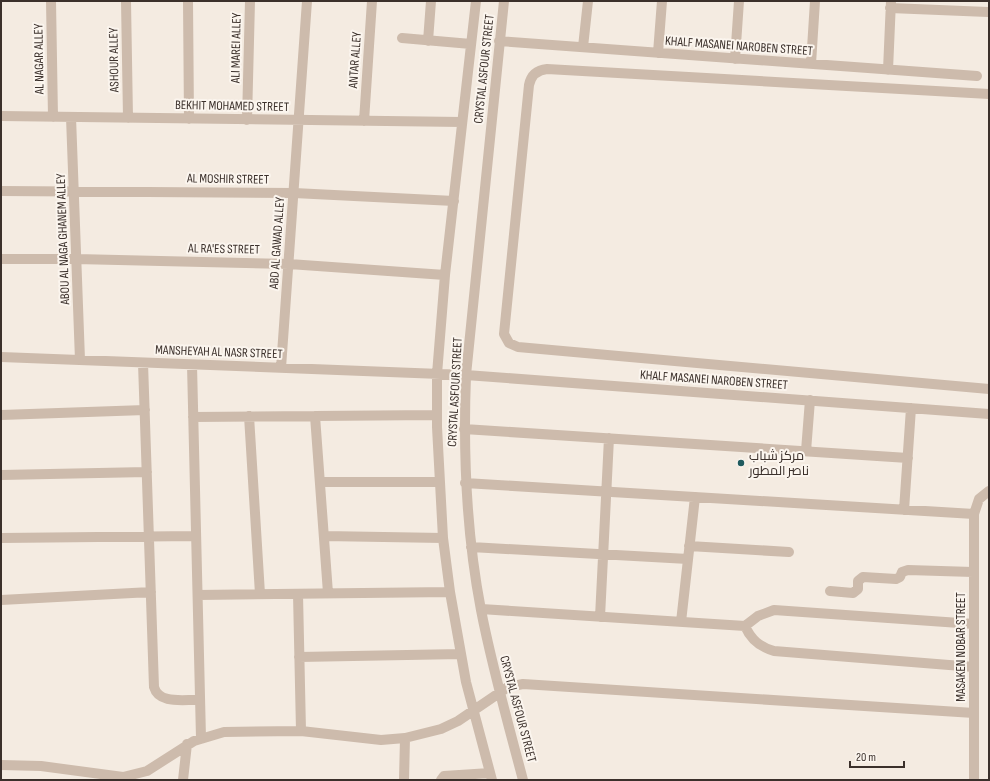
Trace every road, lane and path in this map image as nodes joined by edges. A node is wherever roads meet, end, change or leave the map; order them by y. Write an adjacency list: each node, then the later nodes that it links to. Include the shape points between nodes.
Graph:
1 (51, 1): 28 (street, AL NAGAR ALLEY)
2 (126, 1): 30 (street, ASHOUR ALLEY)
3 (188, 1): 31 (street)
4 (250, 1): 32 (street, ALI MAREI ALLEY)
5 (307, 1): 33 (street, ABD AL GAWAD ALLEY)
6 (372, 1): 34 (street, ANTAR ALLEY)
7 (431, 1): 17 (street)
8 (476, 1): 19 (street, CRYSTAL ASFOUR STREET)
9 (504, 1): 18 (street, CRYSTAL ASFOUR STREET)
10 (588, 1): 20 (street)
11 (662, 1): 21 (street)
12 (739, 1): 22 (street)
13 (815, 1): 23 (street)
14 (890, 4): 15 (street); 24 (street)
15 (988, 12)
16 (402, 38): 17 (street)
17 (428, 41): 19 (street)
18 (499, 41): 20 (street, KHALF MASANEI NAROBEN STREET); 50 (street, CRYSTAL ASFOUR STREET)
19 (471, 44): 35 (street, CRYSTAL ASFOUR STREET)
20 (584, 48): 21 (street, KHALF MASANEI NAROBEN STREET)
21 (658, 53): 22 (street, KHALF MASANEI NAROBEN STREET)
22 (735, 58): 23 (street, KHALF MASANEI NAROBEN STREET)
23 (812, 64): 24 (street, KHALF MASANEI NAROBEN STREET)
24 (888, 70): 25 (street, KHALF MASANEI NAROBEN STREET)
25 (977, 76)
26 (989, 94): 51 (street, via 547,69 536,72 528,84 504,334 509,343 518,347)
27 (1, 116): 28 (street, BEKHIT MOHAMED STREET)
28 (53, 117): 29 (street, BEKHIT MOHAMED STREET)
29 (71, 117): 30 (street, BEKHIT MOHAMED STREET); 36 (street, ABOU AL NAGA GHANEM ALLEY)
30 (128, 118): 31 (street, BEKHIT MOHAMED STREET)
31 (189, 119): 32 (street, BEKHIT MOHAMED STREET)
32 (247, 120): 33 (street, BEKHIT MOHAMED STREET)
33 (299, 120): 34 (street, BEKHIT MOHAMED STREET); 38 (street, ABD AL GAWAD ALLEY)
34 (364, 121): 35 (street, BEKHIT MOHAMED STREET)
35 (462, 122): 39 (street, CRYSTAL ASFOUR STREET)
36 (74, 190): 37 (street, AL MOSHIR STREET); 38 (street, AL MOSHIR STREET); 41 (street, ABOU AL NAGA GHANEM ALLEY)
37 (1, 191)
38 (294, 193): 39 (street, AL MOSHIR STREET); 42 (street, ABD AL GAWAD ALLEY)
39 (454, 201): 43 (street, CRYSTAL ASFOUR STREET)
40 (1, 259): 41 (street, AL RA'ES STREET)
41 (76, 259): 42 (street, AL RA'ES STREET); 45 (street, ABOU AL NAGA GHANEM ALLEY)
42 (289, 264): 43 (street, AL RA'ES STREET); 48 (street, ABD AL GAWAD ALLEY)
43 (445, 276): 49 (street, CRYSTAL ASFOUR STREET)
44 (1, 357): 45 (street, MANSHEYAH AL NASR STREET)
45 (80, 360): 46 (street, MANSHEYAH AL NASR STREET)
46 (143, 363): 47 (street, MANSHEYAH AL NASR STREET); 54 (street)
47 (192, 365): 48 (street, MANSHEYAH AL NASR STREET); 60 (street)
48 (281, 368): 49 (street, MANSHEYAH AL NASR STREET)
49 (437, 374): 50 (street, KHALF MASANEI NAROBEN STREET); 57 (street, CRYSTAL ASFOUR STREET)
50 (466, 375): 52 (street, KHALF MASANEI NAROBEN STREET); 61 (street, CRYSTAL ASFOUR STREET)
51 (989, 389)
52 (810, 400): 53 (street, KHALF MASANEI NAROBEN STREET); 63 (street)
53 (911, 408): 55 (street, KHALF MASANEI NAROBEN STREET); 64 (street)
54 (145, 410): 56 (street); 65 (street)
55 (989, 414)
56 (1, 415)
57 (436, 415): 59 (street); 68 (street, CRYSTAL ASFOUR STREET)
58 (249, 416): 59 (street); 60 (street); 90 (street)
59 (315, 416): 67 (street)
60 (193, 417): 75 (street)
61 (464, 429): 62 (street); 69 (street, CRYSTAL ASFOUR STREET)
62 (610, 438): 63 (street); 71 (street)
63 (806, 452): 64 (street)
64 (908, 458): 73 (street)
65 (147, 472): 66 (street); 77 (street)
66 (1, 475)
67 (320, 482): 68 (street); 76 (street)
68 (439, 482): 79 (street, CRYSTAL ASFOUR STREET)
69 (466, 483): 71 (street); 81 (street, CRYSTAL ASFOUR STREET)
70 (989, 491): 74 (street, via 979,498)
71 (606, 492): 72 (street); 83 (street)
72 (695, 497): 73 (street); 80 (street)
73 (904, 510): 74 (street)
74 (974, 514): 85 (street, MASAKEN NOBAR STREET)
75 (196, 536): 77 (street); 92 (street)
76 (324, 536): 79 (street); 89 (street)
77 (149, 537): 78 (street); 87 (street)
78 (1, 538)
79 (443, 538): 88 (street, CRYSTAL ASFOUR STREET)
80 (689, 546): 82 (street); 84 (street)
81 (471, 547): 83 (street); 94 (street, CRYSTAL ASFOUR STREET)
82 (789, 552)
83 (603, 554): 84 (street); 95 (street)
84 (688, 559): 96 (street)
85 (973, 572): 86 (street, via 906,570 896,579 863,577 858,581 858,589 853,593); 97 (street, MASAKEN NOBAR STREET)
86 (830, 591)
87 (150, 592): 93 (street); 103 (street, via 155,692 166,699)
88 (450, 592): 89 (street); 99 (street, CRYSTAL ASFOUR STREET)
89 (328, 593): 91 (street)
90 (260, 594): 91 (street); 92 (street)
91 (298, 594): 100 (street)
92 (198, 595): 103 (street)
93 (1, 600)
94 (481, 609): 95 (street); 102 (street, CRYSTAL ASFOUR STREET)
95 (600, 617): 96 (street)
96 (681, 622): 98 (street)
97 (974, 624): 98 (street, via 774,610 758,616); 101 (street, MASAKEN NOBAR STREET)
98 (745, 626): 101 (street, via 753,640 774,651)
99 (461, 654): 100 (street); 104 (street, CRYSTAL ASFOUR STREET)
100 (299, 658): 106 (street)
101 (974, 667): 105 (street, MASAKEN NOBAR STREET)
102 (500, 692): 104 (street); 105 (street, via 508,687 523,684); 116 (street, CRYSTAL ASFOUR STREET)
103 (200, 700): 107 (street)
104 (473, 711): 108 (street, via 441,729); 112 (street, CRYSTAL ASFOUR STREET)
105 (974, 713): 117 (street, MASAKEN NOBAR STREET)
106 (301, 731): 107 (street, via 224,732); 108 (street, via 380,740)
107 (201, 738): 109 (street)
108 (406, 738): 114 (street)
109 (187, 744): 111 (street); 113 (street)
110 (1, 764): 111 (street)
111 (136, 777)
112 (491, 777): 115 (street, via 444,776)
113 (183, 780)
114 (404, 780)
115 (440, 780)
116 (523, 780)
117 (974, 780)

